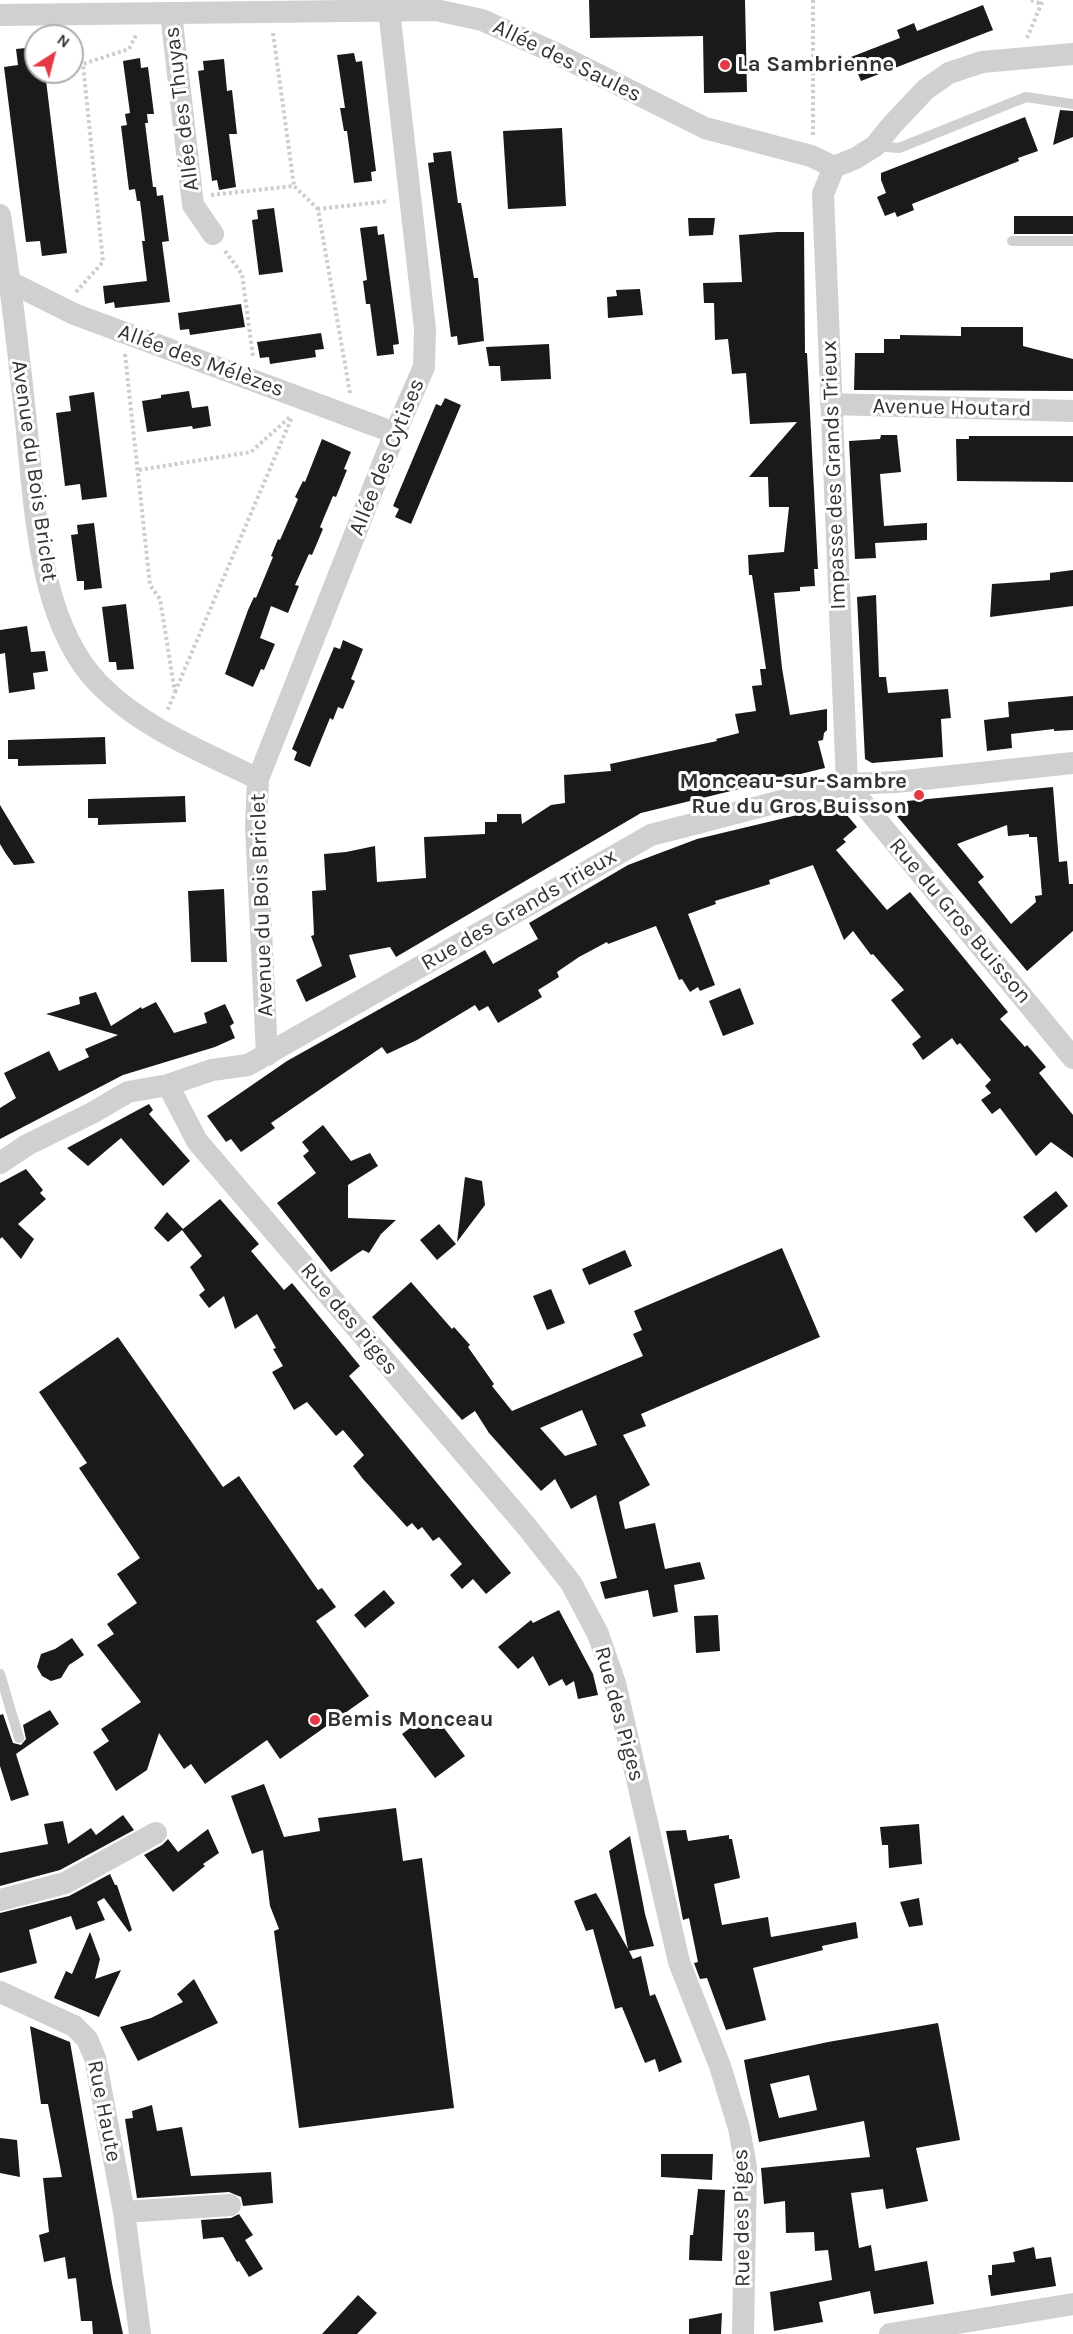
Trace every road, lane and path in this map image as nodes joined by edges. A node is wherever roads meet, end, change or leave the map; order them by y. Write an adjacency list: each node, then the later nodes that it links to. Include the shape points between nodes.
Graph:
1 (813, 0): 13 (path)
2 (1031, 0): 3 (path)
3 (1042, 2): 10 (path)
4 (389, 10): 5 (street, Allée des Saules); 13 (street, Allée des Saules, via 436,10 482,20 705,128); 17 (street, Allée des Cytises)
5 (271, 12): 7 (street, Allée des Saules); 15 (path)
6 (140, 13): 7 (street, Allée des Saules); 8 (street, Allée des Saules); 24 (path, via 138,31 129,49 83,64 103,262)
7 (171, 13): 16 (street, Allée des Thuyas)
8 (0, 15)
9 (1073, 54): 10 (street)
10 (1019, 59): 12 (street, via 982,62 949,73 926,89)
11 (1073, 104): 12 (lane, via 1026,97 899,148)
12 (875, 146): 14 (street)
13 (811, 156): 14 (street, Allée des Saules)
14 (834, 167): 27 (street, Impasse des Grands Trieux, via 823,194)
15 (294, 186): 16 (path); 18 (path)
16 (192, 197): 20 (street, Allée des Thuyas, via 193,205)
17 (410, 199): 18 (path); 30 (street, Allée des Cytises, via 425,329 424,367)
18 (318, 209): 29 (path)
19 (0, 215): 23 (street, Avenue du Bois Briclet)
20 (213, 234): 26 (path, via 242,274)
21 (1012, 241): 22 (lane)
22 (1073, 241)
23 (10, 282): 24 (street, Allée des Mélèzes); 33 (street, Avenue du Bois Briclet, via 42,559 55,609 70,644 98,683 135,716)
24 (62, 308): 25 (street, Allée des Mélèzes)
25 (123, 332): 26 (street, Allée des Mélèzes); 31 (path)
26 (256, 382): 29 (street, Allée des Mélèzes)
27 (831, 404): 28 (street, Avenue Houtard); 36 (street, Impasse des Grands Trieux)
28 (1073, 411)
29 (354, 418): 30 (street, Allée des Mélèzes)
30 (395, 433): 35 (street, Allée des Cytises)
31 (139, 470): 32 (path, via 150,585 160,599); 32 (path, via 251,452 294,413)
32 (175, 693): 33 (path)
33 (159, 729): 35 (street, Avenue du Bois Briclet)
34 (1073, 763): 36 (street, Rue des Grands Trieux)
35 (258, 779): 37 (street, Avenue du Bois Briclet, via 256,827)
36 (847, 784): 37 (street, Rue des Grands Trieux, via 651,835); 38 (street, Rue du Gros Buisson)
37 (267, 1055): 39 (street, Rue des Grands Trieux, via 248,1065 212,1070)
38 (1073, 1058)
39 (168, 1085): 40 (street, Rue des Grands Trieux, via 128,1092); 50 (street, Rue des Piges, via 197,1141 527,1527 571,1583 598,1634 615,1683 679,1962 720,2066 739,2128 746,2167)
40 (0, 1163)
41 (0, 1674): 42 (lane)
42 (19, 1738)
43 (156, 1833): 44 (street, via 65,1883)
44 (0, 1900)
45 (0, 1992): 47 (street, Rue Haute, via 74,2026 87,2039 95,2058)
46 (230, 2205): 47 (street)
47 (124, 2212): 49 (street, Rue Haute)
48 (1073, 2304): 51 (street)
49 (140, 2334)
50 (743, 2334)
51 (890, 2334)

